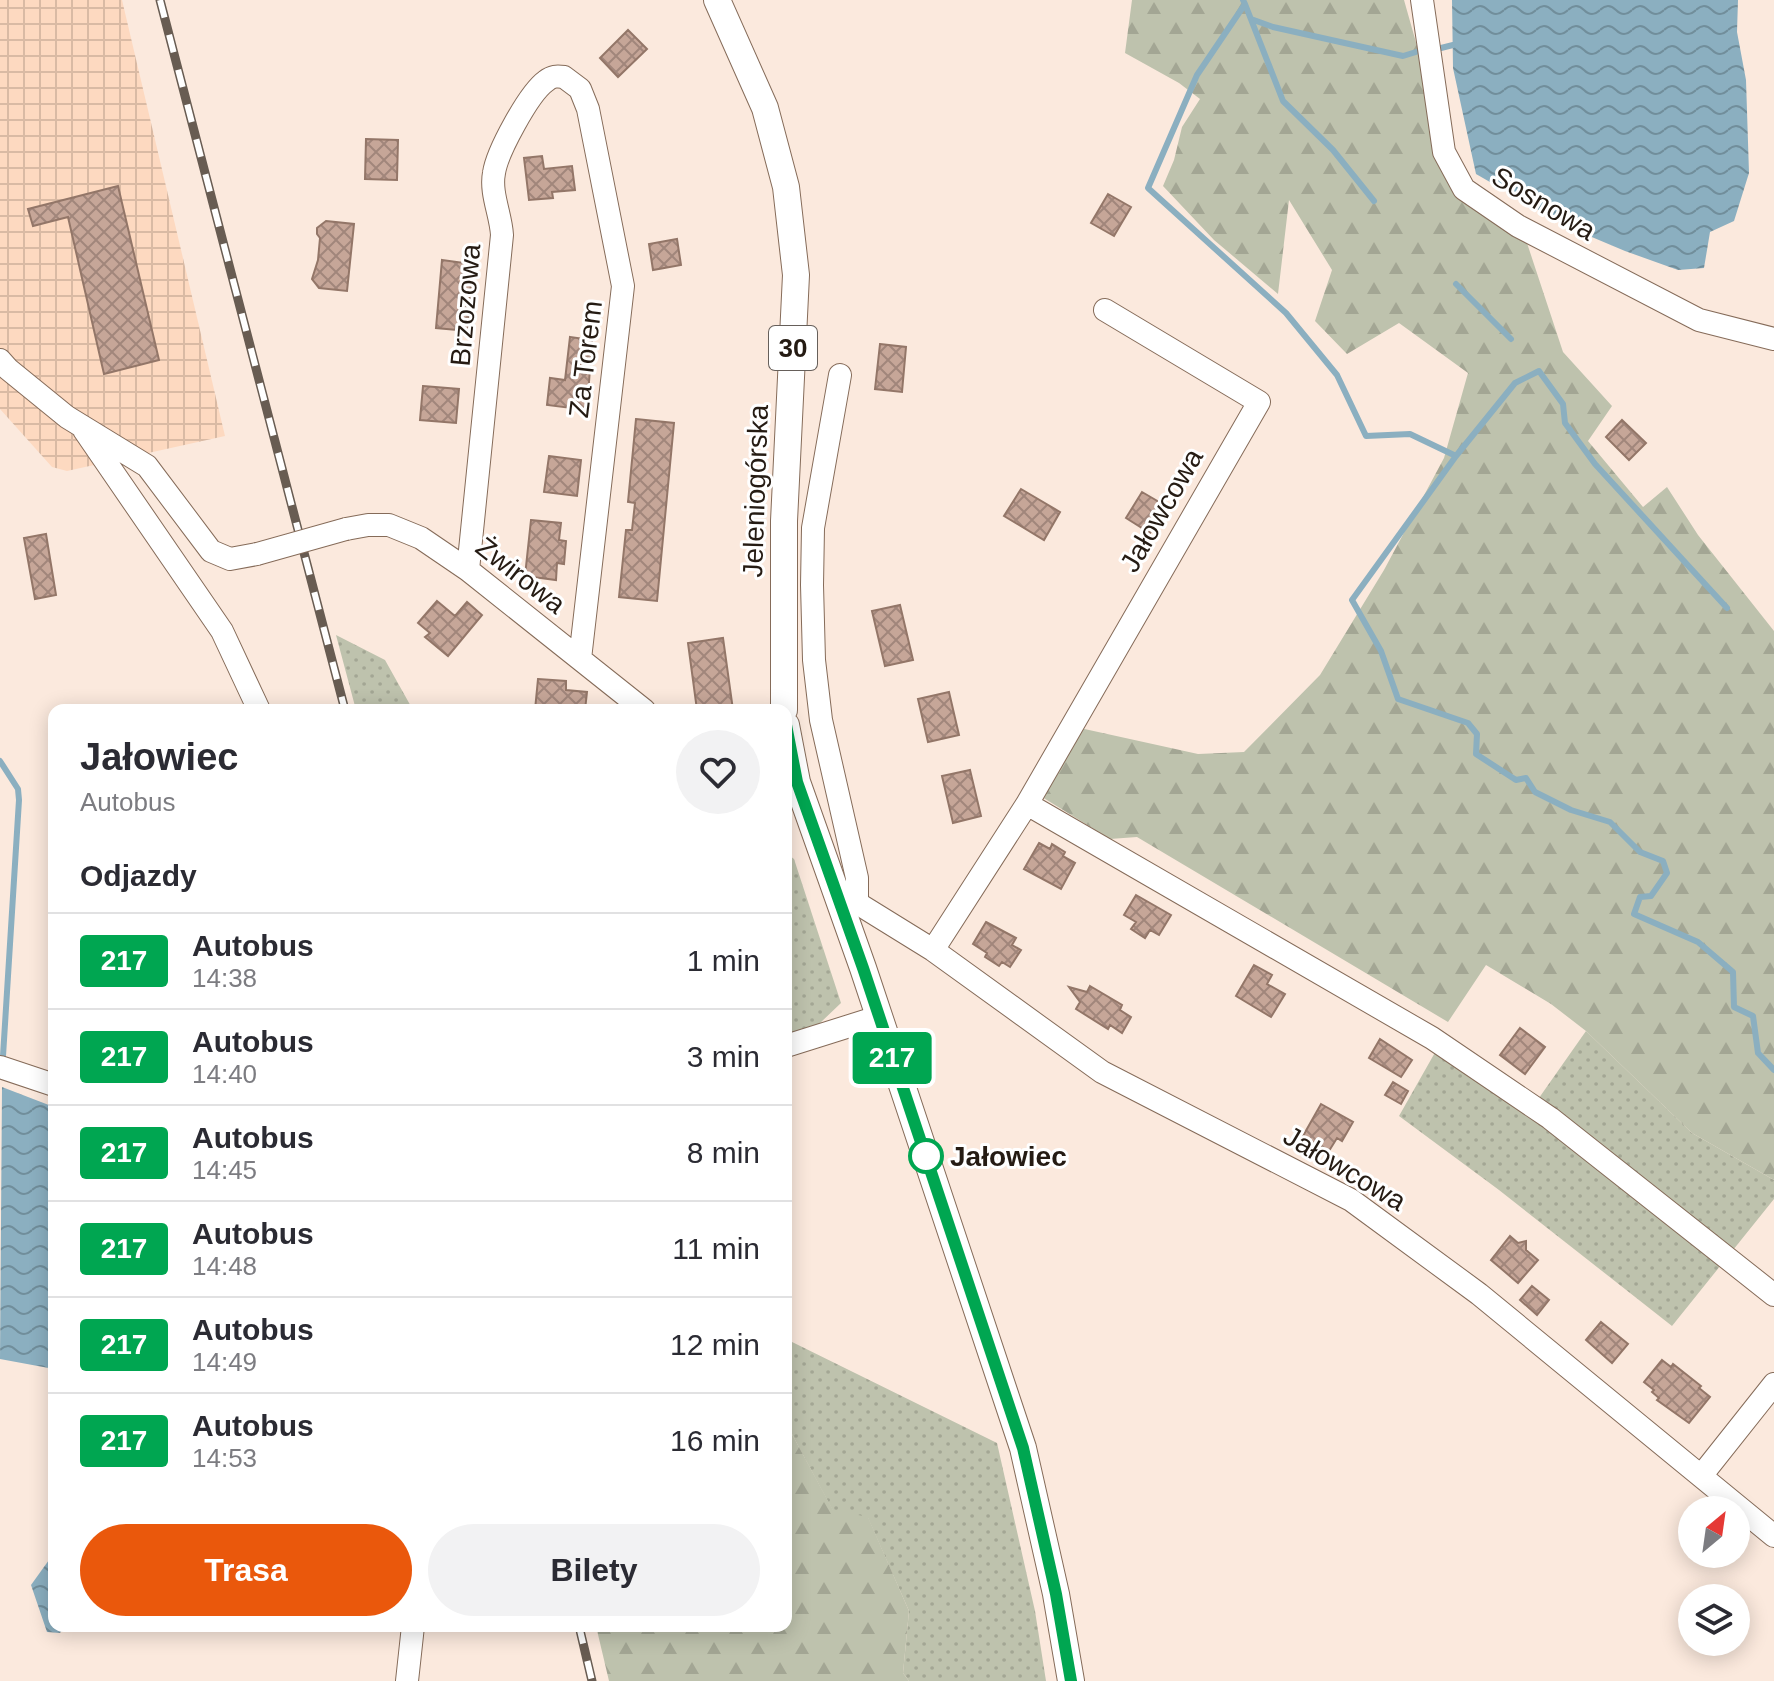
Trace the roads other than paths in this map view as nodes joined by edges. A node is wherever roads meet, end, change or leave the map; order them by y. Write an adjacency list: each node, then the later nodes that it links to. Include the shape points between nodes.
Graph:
1 (717, 0): 13 (main road, Jeleniogórska / 30, via 765,108 786,187 796,275 784,521)
2 (1422, 0): 5 (street, Sosnowa, via 1444,152 1464,189 1530,233 1699,320)
3 (564, 77): 9 (street, Brzozowa, via 540,86 493,174 502,235); 10 (street, Za Torem, via 580,89 588,109 623,286)
4 (1105, 310): 15 (street, Jałowcowa, via 1259,402)
5 (1774, 339)
6 (0, 360): 8 (street)
7 (840, 375): 16 (street, via 813,528 812,585 821,720 857,878)
8 (80, 425): 9 (street, Żwirowa, bridge, via 147,466 211,551 230,559 378,524 421,538); 11 (street, via 222,631)
9 (468, 570): 10 (street, Żwirowa)
10 (580, 659): 12 (street, Żwirowa)
11 (256, 704)
12 (636, 704)
13 (784, 704)
14 (792, 782): 16 (main road)
15 (1027, 804): 17 (street, Jałowcowa); 22 (street, via 1432,1038 1550,1118)
16 (847, 900): 17 (street, Jałowcowa); 18 (main road)
17 (933, 950): 24 (street, Jałowcowa, via 1102,1072 1351,1200 1479,1294)
18 (878, 1017): 19 (street); 28 (main road, via 1023,1448)
19 (792, 1044)
20 (0, 1067): 21 (street)
21 (48, 1083)
22 (1774, 1295)
23 (1774, 1384): 24 (street)
24 (1701, 1476): 25 (street, Jałowcowa)
25 (1774, 1536)
26 (412, 1632): 27 (street)
27 (407, 1681)
28 (1071, 1681)

